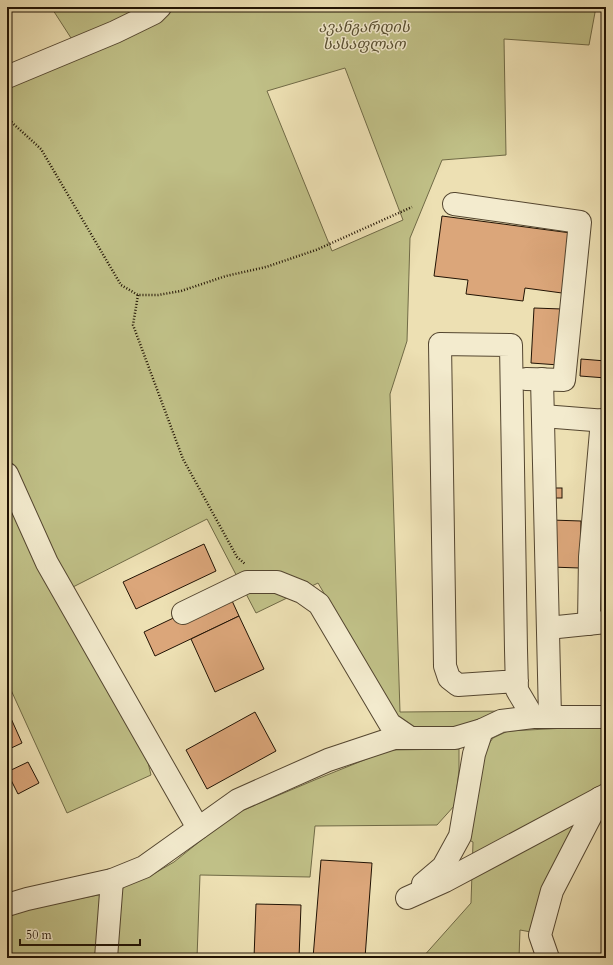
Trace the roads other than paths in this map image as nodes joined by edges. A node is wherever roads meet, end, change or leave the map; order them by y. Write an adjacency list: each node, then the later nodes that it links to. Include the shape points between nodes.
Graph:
1 (160, 7): 2 (street, via 115,32)
2 (7, 76)
3 (454, 204): 5 (street, via 580,222 564,380)
4 (511, 378): 5 (street); 12 (street); 14 (street, via 511,345 440,344 445,666 449,678 458,685)
5 (542, 379): 6 (street)
6 (542, 416): 7 (street); 11 (street)
7 (604, 420): 10 (street, via 590,557)
8 (7, 474): 20 (street, via 47,562)
9 (183, 613): 18 (street, via 247,582 277,582 302,592 319,604 390,724)
10 (597, 623): 11 (street)
11 (548, 628): 13 (street)
12 (516, 650): 13 (street); 14 (street)
13 (548, 652): 15 (street)
14 (517, 681): 15 (street, via 517,690)
15 (542, 717): 16 (street); 17 (street, via 501,722)
16 (606, 717)
17 (482, 730): 18 (street, via 455,738); 19 (street, via 474,754 460,836 443,867 407,898 445,881)
18 (409, 737): 20 (street, via 394,738 328,760 238,800)
19 (603, 797): 24 (street, via 552,891 540,935)
20 (198, 828): 21 (street, via 144,867)
21 (112, 880): 22 (street); 23 (street)
22 (7, 905)
23 (106, 958)
24 (548, 958)

